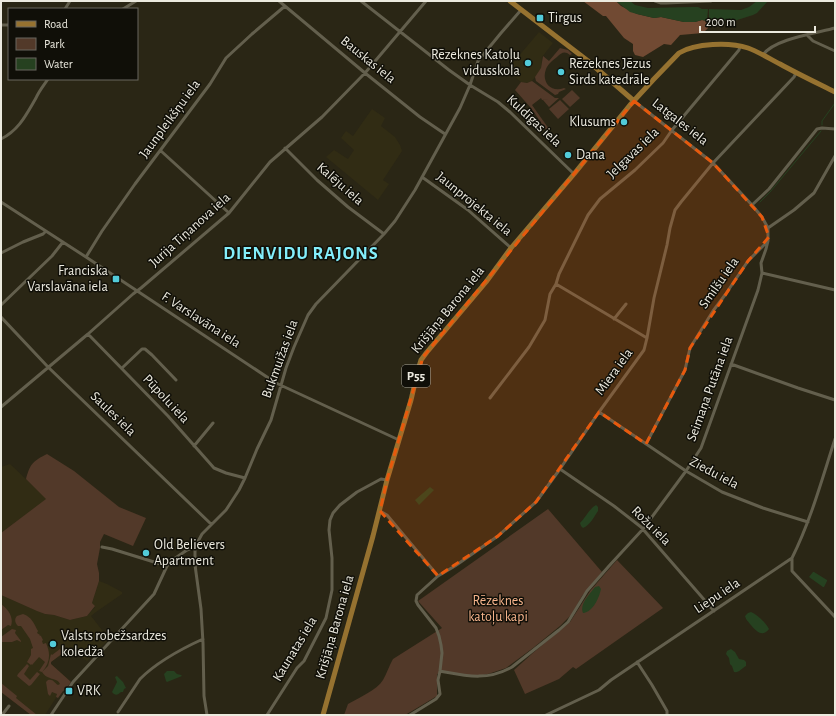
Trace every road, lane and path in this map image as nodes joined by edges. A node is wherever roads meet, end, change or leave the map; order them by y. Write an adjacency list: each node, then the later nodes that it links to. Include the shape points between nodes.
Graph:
1 (136, 1): 9 (street)
2 (279, 1): 8 (street, Bauskas iela)
3 (361, 1): 12 (street, Kuldīgas iela)
4 (426, 1): 12 (street, Jurija Tiņanova iela)
5 (510, 1): 10 (main road, Latgales iela)
6 (655, 1): 7 (street)
7 (711, 1)
8 (285, 6): 17 (street, Bauskas iela); 28 (street, Jaunpleikšņu iela, via 226,58)
9 (125, 8)
10 (522, 10): 20 (street, Bukmuižas iela, via 478,61); 22 (main road, Latgales iela, via 588,61)
11 (835, 28): 13 (street)
12 (400, 32): 17 (street, Jurija Tiņanova iela); 20 (street, Kuldīgas iela)
13 (807, 35): 15 (street, via 813,41); 16 (street, via 779,43)
14 (740, 46): 16 (main road, Krišjāņa Barona iela); 22 (main road, Krišjāņa Barona iela, via 700,46 679,53); 24 (street, Jelgavas iela)
15 (835, 51)
16 (764, 55): 18 (main road, Krišjāņa Barona iela)
17 (365, 73): 25 (street, Bauskas iela); 27 (street, Jurija Tiņanova iela, via 322,117)
18 (796, 73): 21 (main road, Krišjāņa Barona iela); 30 (street, Miera iela)
19 (47, 80): 26 (street, via 23,120)
20 (470, 85): 25 (street, Bukmuižas iela); 31 (street, Kuldīgas iela, via 510,112)
21 (835, 92)
22 (634, 101): 24 (street, Latgales iela); 31 (main road, Krišjāņa Barona iela / P55)
23 (835, 129): 34 (street, via 817,129 769,189)
24 (672, 130): 30 (street, Latgales iela); 45 (street, Jelgavas iela, via 663,143 635,170 600,199 588,215)
25 (445, 134): 32 (street, Bukmuižas iela)
26 (1, 139)
27 (285, 148): 35 (street, Jurija Tiņanova iela, via 264,168); 38 (street, Kalēju iela, via 317,180)
28 (161, 151): 35 (street); 43 (street, Jaunpleikšņu iela)
29 (835, 156): 36 (street, via 814,193)
30 (714, 163): 34 (street, Latgales iela); 53 (street, Miera iela, via 675,210)
31 (574, 174): 41 (main road, Krišjāņa Barona iela / P55)
32 (422, 177): 38 (street, Bukmuižas iela); 41 (street, Jaunprojekta iela, via 468,210)
33 (1, 202): 37 (street, F. Varslavāna iela)
34 (752, 205): 36 (street, Latgales iela)
35 (229, 213): 47 (street, Jurija Tiņanova iela)
36 (768, 228): 39 (street)
37 (46, 231): 40 (street, F. Varslavāna iela); 42 (street)
38 (384, 234): 58 (street, Bukmuižas iela, via 308,315)
39 (768, 241): 44 (street, Seimaņa Putāna iela, via 761,263); 66 (street, Smilšu iela, via 748,260 690,348 685,370)
40 (63, 242): 43 (street, F. Varslavāna iela); 49 (street)
41 (511, 248): 65 (main road, Krišjāņa Barona iela / P55, via 423,357)
42 (1, 253)
43 (86, 257): 47 (street, F. Varslavāna iela)
44 (762, 273): 46 (street); 54 (street, Seimaņa Putāna iela)
45 (556, 284): 51 (street); 59 (street, Jelgavas iela, via 550,294 546,320)
46 (835, 290)
47 (137, 291): 52 (street, Jurija Tiņanova iela); 58 (street, F. Varslavāna iela)
48 (626, 304): 51 (street)
49 (1, 305)
50 (1, 317): 55 (street, Saules iela)
51 (614, 319): 53 (street)
52 (88, 334): 55 (street, Jurija Tiņanova iela); 56 (street, Pūpolu iela)
53 (647, 338): 62 (street, Miera iela, via 644,350)
54 (731, 364): 60 (street); 69 (street, Seimaņa Putāna iela, via 701,448)
55 (48, 367): 61 (street, Jurija Tiņanova iela); 74 (street, Saules iela)
56 (122, 368): 57 (street, Pūpolu iela, via 145,349); 67 (street, Pūpolu iela)
57 (176, 380)
58 (281, 385): 65 (street, F. Varslavāna iela); 70 (street, Bukmuižas iela, via 271,420)
59 (490, 398)
60 (835, 400)
61 (1, 406)
62 (600, 412): 66 (street, Ziedu iela); 68 (street, Miera iela)
63 (213, 423): 67 (street, Pūpolu iela)
64 (835, 439): 73 (street, Liepu iela)
65 (400, 440): 71 (main road, Krišjāņa Barona iela / P55)
66 (646, 444): 69 (street, Ziedu iela)
67 (194, 446): 70 (street, Pūpolu iela, via 214,468)
68 (560, 469): 75 (street, Rožu iela); 80 (street, Miera iela, via 536,502 498,536)
69 (686, 471): 73 (street, Ziedu iela, via 722,492); 75 (street, Seimaņa Putāna iela)
70 (245, 478): 74 (street, Bukmuižas iela, via 226,510)
71 (387, 480): 72 (main road, Krišjāņa Barona iela / P55); 91 (street, Kaunatas iela, via 380,479 357,492 333,513 329,530 332,590 326,618 304,661)
72 (380, 511): 80 (street, via 387,515); 92 (main road, Krišjāņa Barona iela / P55)
73 (808, 522): 78 (street, Liepu iela)
74 (211, 524): 76 (street, Bukmuižas iela)
75 (643, 529): 81 (street, Rožu iela); 85 (street, Seimaņa Putāna iela, via 587,591 568,622 512,667 480,677)
76 (195, 546): 79 (street); 83 (street)
77 (102, 547): 79 (street)
78 (792, 558): 81 (street, Liepu iela); 82 (street, via 792,571)
79 (167, 566): 89 (street, via 154,594 73,682)
80 (438, 576): 85 (street, Miera iela, via 417,595 416,600 439,636 442,653)
81 (714, 611): 84 (street, Liepu iela)
82 (835, 617)
83 (203, 639): 87 (street, via 186,646 144,674); 90 (street, via 204,696)
84 (637, 662): 94 (street, Liepu iela, via 599,690); 95 (street)
85 (440, 672): 93 (street, via 438,698)
86 (9, 706): 88 (street)
87 (118, 712)
88 (2, 715)
89 (51, 715)
90 (208, 715)
91 (267, 715)
92 (323, 715)
93 (410, 715)
94 (546, 715)
95 (667, 715)

